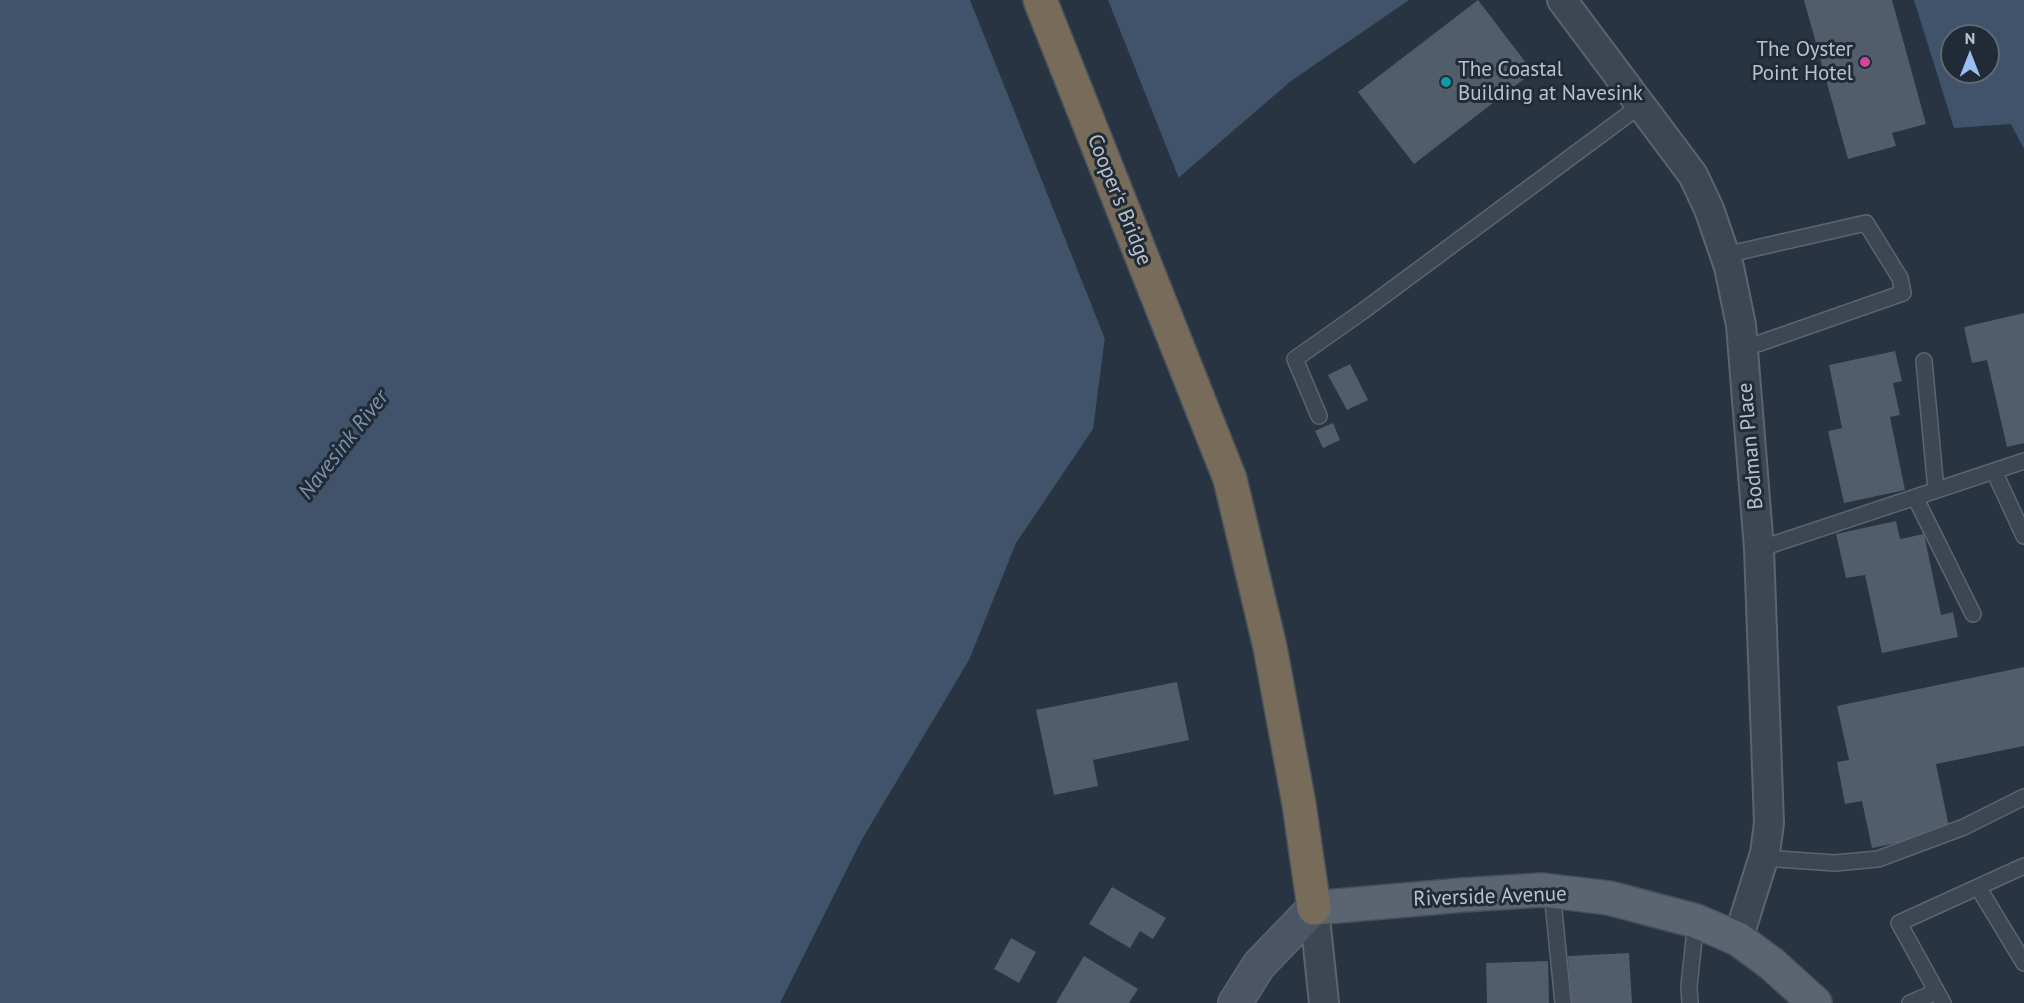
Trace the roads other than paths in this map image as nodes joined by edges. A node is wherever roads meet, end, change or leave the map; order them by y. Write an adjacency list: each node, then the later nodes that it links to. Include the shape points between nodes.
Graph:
1 (1040, 0): 20 (highway, Cooper's Bridge, via 1230,479 1270,647)
2 (1562, 0): 3 (street, Bodman Place)
3 (1641, 105): 4 (street, Bodman Place, via 1693,175); 7 (lane, via 1294,359)
4 (1725, 255): 5 (street, Bodman Place); 5 (lane, via 1866,223 1900,278 1903,292)
5 (1743, 349): 13 (street, Bodman Place)
6 (1924, 361): 10 (lane)
7 (1319, 416)
8 (2024, 461): 9 (lane)
9 (1994, 471): 10 (lane); 12 (lane)
10 (1936, 490): 11 (lane)
11 (1915, 497): 13 (lane); 14 (lane)
12 (2024, 536)
13 (1760, 549): 16 (street, Bodman Place, via 1769,823)
14 (1973, 614)
15 (2024, 797): 16 (lane, via 1964,827 1878,859 1835,863)
16 (1763, 858): 22 (street, Bodman Place)
17 (2024, 866): 18 (lane)
18 (1978, 887): 23 (lane); 24 (lane, via 1899,923)
19 (1552, 891): 20 (main road, Riverside Avenue, via 1463,894); 21 (main road, Riverside Avenue, via 1610,898); 27 (lane)
20 (1314, 908): 25 (main road, via 1259,965); 26 (street)
21 (1696, 921): 22 (main road, Riverside Avenue); 28 (lane)
22 (1738, 939): 29 (main road, Riverside Avenue)
23 (2024, 963)
24 (1940, 997): 30 (lane)
25 (1234, 1003)
26 (1324, 1003)
27 (1563, 1003)
28 (1690, 1003)
29 (1815, 1003)
30 (1910, 1003)

